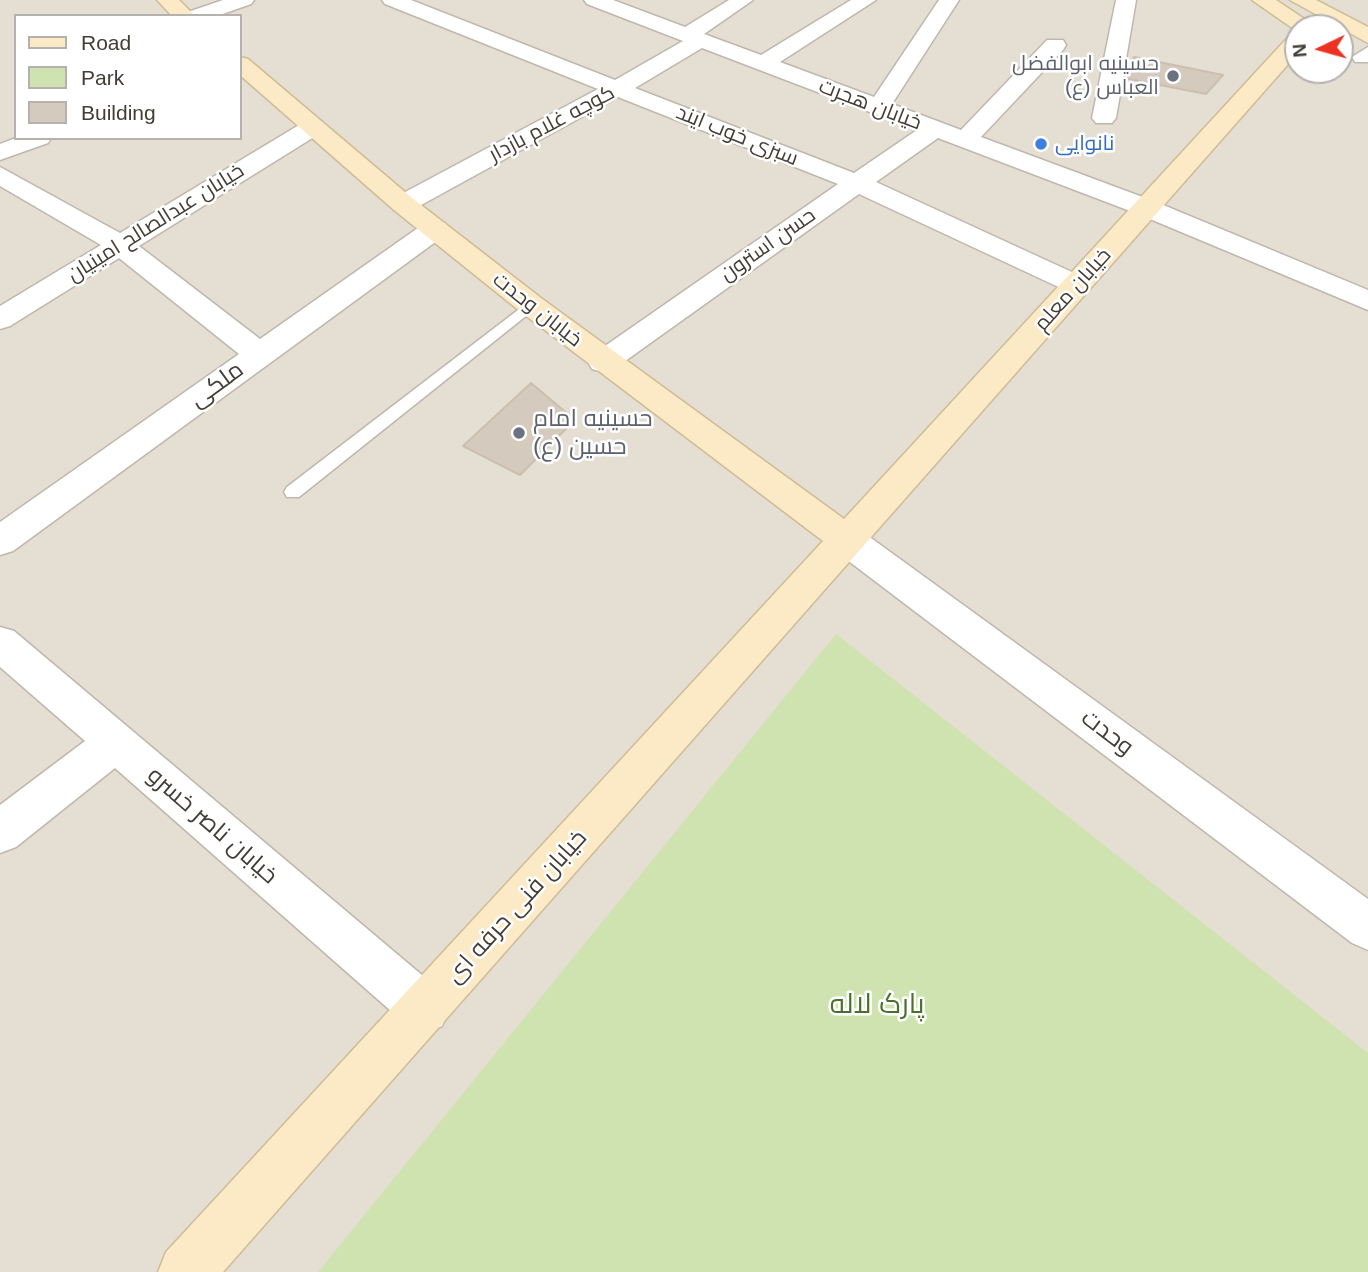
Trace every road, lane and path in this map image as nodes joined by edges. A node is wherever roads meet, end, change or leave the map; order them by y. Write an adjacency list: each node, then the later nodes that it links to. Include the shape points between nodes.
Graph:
1 (167, 0): 12 (main road)
2 (244, 0): 13 (street)
3 (392, 0): 20 (street, سبزی خوب ایند)
4 (594, 0): 10 (street, خیابان هجرت)
5 (743, 0): 14 (street, کوچه غلام بازدار)
6 (866, 0): 18 (street)
7 (949, 0): 21 (street)
8 (1126, 0): 22 (street)
9 (1264, 4): 11 (main road)
10 (629, 5): 14 (street, خیابان هجرت)
11 (1314, 13): 16 (main road)
12 (183, 14)
13 (201, 14)
14 (694, 38): 18 (street, خیابان هجرت); 20 (street, کوچه غلام بازدار)
15 (1055, 46): 26 (street)
16 (1367, 52)
17 (1284, 56): 31 (main road, خیابان معلم)
18 (762, 64): 21 (street, خیابان هجرت)
19 (242, 66): 23 (main road, خیابان وحدت)
20 (618, 88): 29 (street, سبزی خوب ایند); 30 (street, کوچه غلام بازدار)
21 (878, 108): 24 (street, خیابان هجرت)
22 (1104, 118)
23 (313, 127): 30 (main road, خیابان وحدت); 33 (street, خیابان عبدالصالح امینیان)
24 (934, 129): 26 (street, خیابان هجرت); 29 (street, حسن استرون)
25 (34, 140): 27 (street)
26 (965, 140): 31 (street, خیابان هجرت)
27 (0, 153)
28 (0, 175): 33 (street)
29 (857, 183): 34 (street, سبزی خوب ایند); 39 (street, حسن استرون)
30 (403, 204): 32 (main road, خیابان وحدت)
31 (1147, 208): 34 (main road, خیابان معلم); 35 (street, خیابان هجرت)
32 (435, 229): 36 (main road, خیابان وحدت); 38 (street, ملکی)
33 (120, 245): 37 (street, خیابان عبدالصالح امینیان); 38 (street)
34 (1077, 285): 41 (main road, خیابان معلم)
35 (1368, 301)
36 (531, 305): 39 (main road, خیابان وحدت); 40 (lane)
37 (0, 319)
38 (260, 355): 42 (street, ملکی)
39 (603, 362): 41 (main road, خیابان وحدت)
40 (293, 492)
41 (847, 540): 46 (street, وحدت); 47 (main road, خیابان فنی حرفه ای)
42 (0, 541)
43 (0, 643): 44 (street, خیابان ناصر خسرو)
44 (116, 742): 45 (street); 47 (street, خیابان ناصر خسرو)
45 (0, 832)
46 (1368, 927)
47 (425, 1009): 48 (main road, خیابان فنی حرفه ای)
48 (186, 1272)

